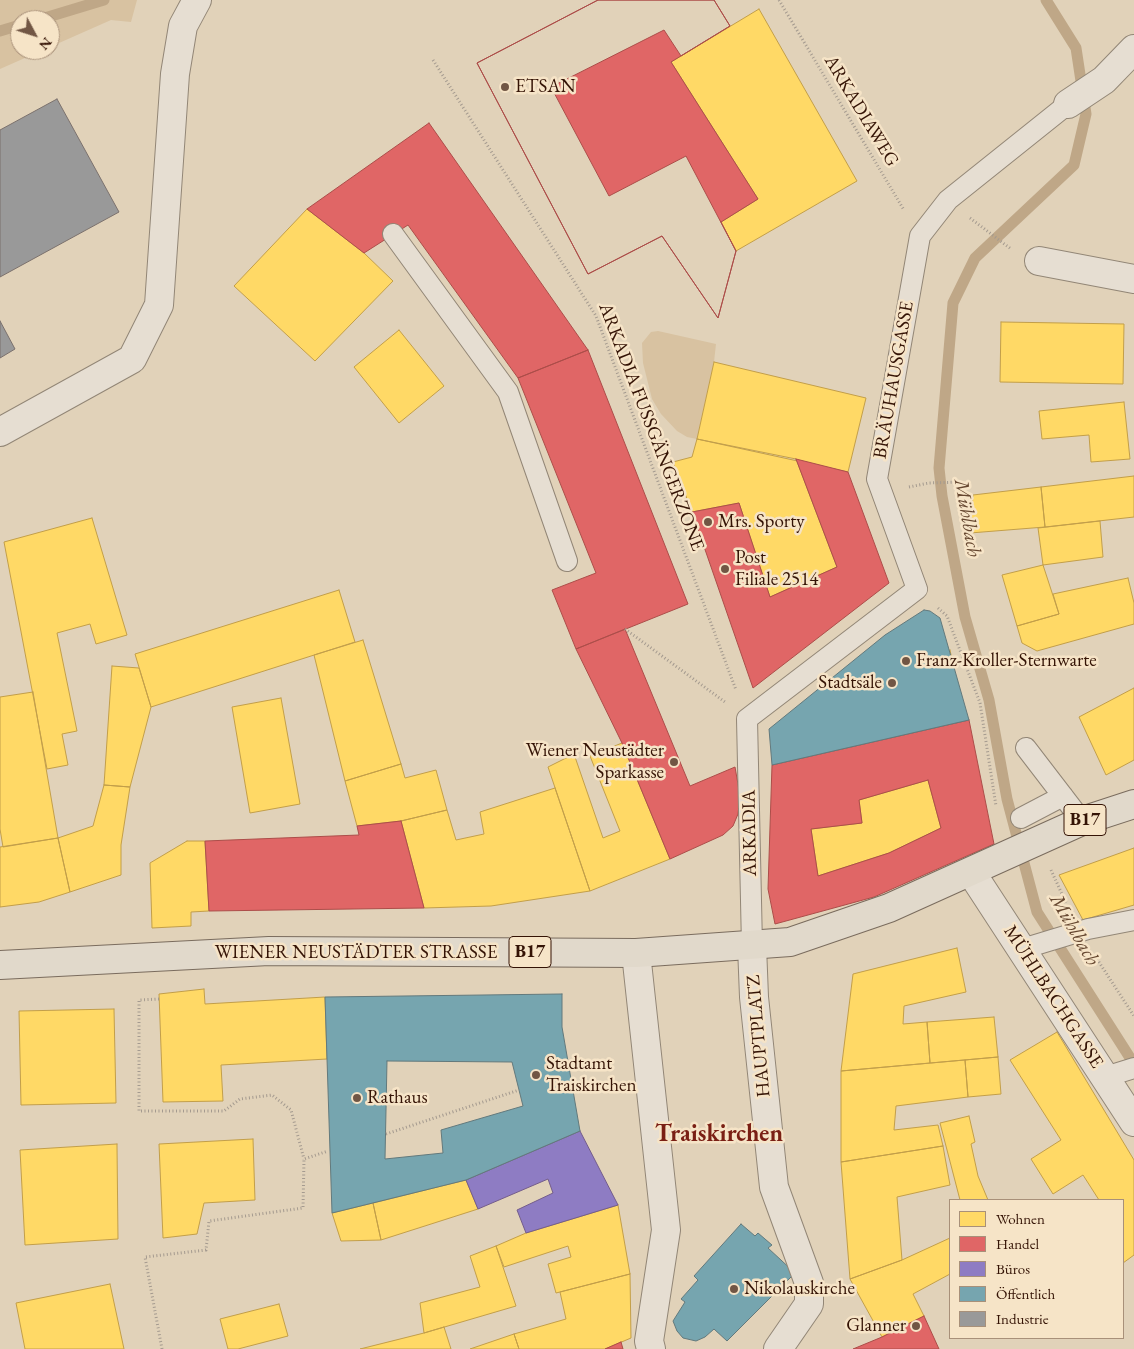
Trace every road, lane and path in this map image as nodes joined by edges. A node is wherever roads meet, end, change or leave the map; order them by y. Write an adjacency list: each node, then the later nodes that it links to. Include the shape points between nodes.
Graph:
1 (197, 0): 12 (street, via 183,26 175,74 159,305 132,359)
2 (779, 0): 8 (path, ARKADIAWEG)
3 (1134, 48): 5 (street, BRÄUHAUSGASSE, via 1104,80)
4 (433, 60): 18 (path, ARKADIA FUSSGÄNGERZONE, via 596,316)
5 (1068, 104): 8 (lane, BRÄUHAUSGASSE, via 948,200)
6 (982, 229): 9 (path)
7 (393, 234): 15 (lane, via 508,392)
8 (920, 236): 16 (lane, BRÄUHAUSGASSE, via 877,479)
9 (1013, 251)
10 (1039, 261): 11 (street)
11 (1134, 279)
12 (0, 432)
13 (961, 482): 14 (path)
14 (929, 483)
15 (567, 561)
16 (917, 589): 18 (lane); 22 (path, via 947,616 980,702)
17 (625, 629): 18 (path)
18 (747, 719): 28 (lane, ARKADIA)
19 (1026, 748): 20 (lane)
20 (1063, 796): 23 (lane); 24 (lane)
21 (1134, 804): 24 (main road, WIENER NEUSTÄDTER STRASSE / B17)
22 (997, 811)
23 (1022, 818)
24 (1082, 821): 25 (main road, WIENER NEUSTÄDTER STRASSE / B17)
25 (982, 867): 27 (street, MÜHLBACHGASSE); 28 (main road, WIENER NEUSTÄDTER STRASSE / B17, via 880,911 790,942)
26 (1134, 920): 27 (lane)
27 (1032, 945): 32 (street, MÜHLBACHGASSE)
28 (752, 946): 29 (main road, WIENER NEUSTÄDTER STRASSE / B17); 40 (street, HAUPTPLATZ, via 754,997 774,1187 809,1283 809,1304)
29 (636, 953): 30 (main road, WIENER NEUSTÄDTER STRASSE / B17, via 269,951); 39 (street, via 666,1230 649,1341)
30 (0, 965)
31 (159, 999): 37 (path, via 139,1000 140,1111 224,1111 240,1099 272,1095 291,1110)
32 (1121, 1072): 34 (street, MÜHLBACHGASSE)
33 (519, 1090): 35 (path)
34 (1134, 1122)
35 (386, 1134)
36 (328, 1151): 37 (path)
37 (304, 1159): 38 (path, via 303,1208 209,1221 206,1250 145,1257)
38 (162, 1349)
39 (651, 1349)
40 (778, 1349)

